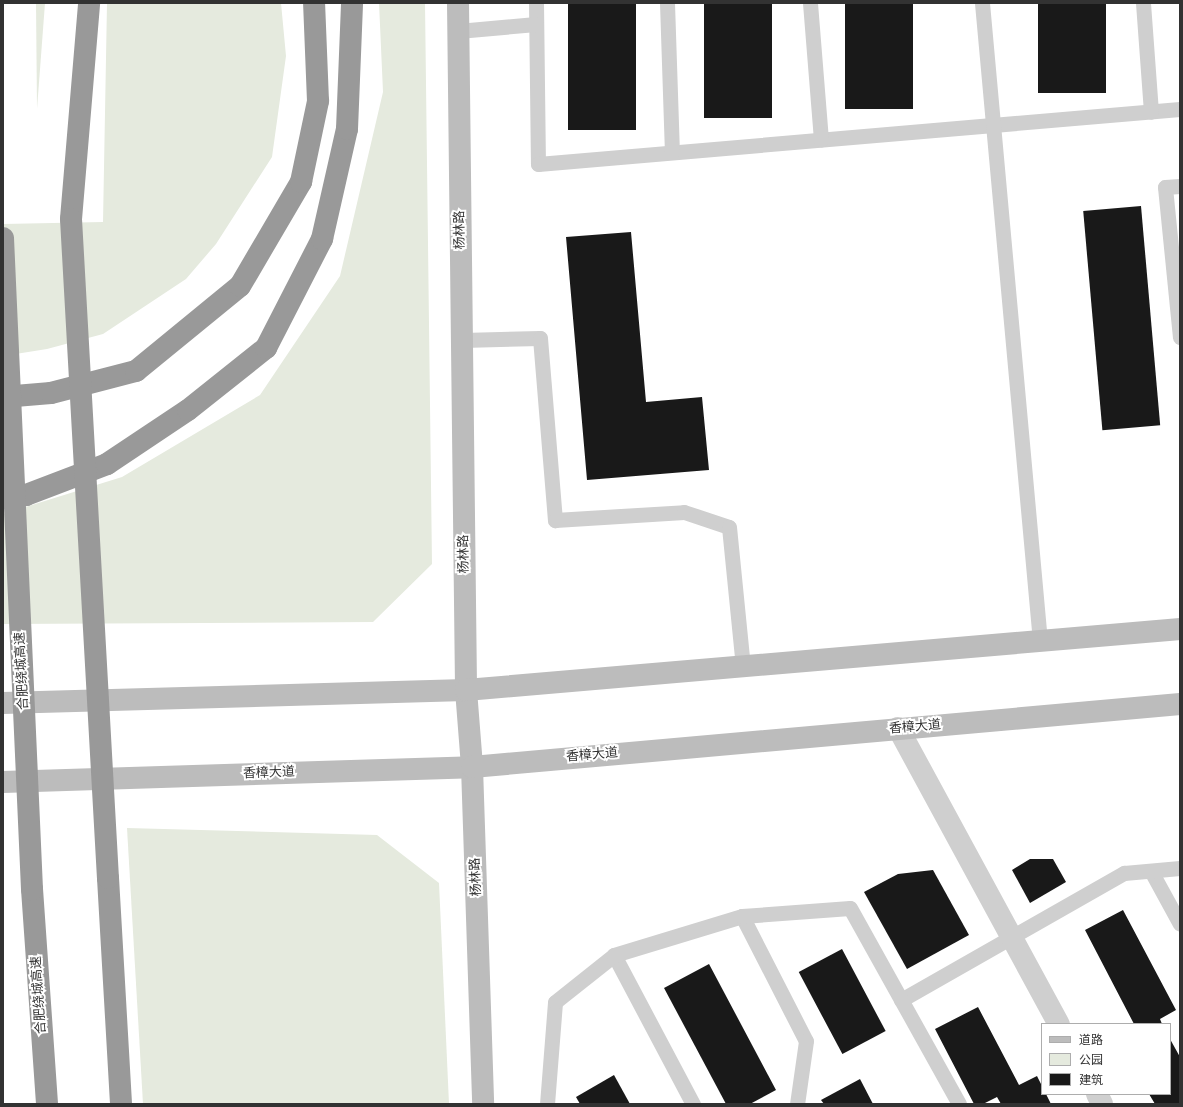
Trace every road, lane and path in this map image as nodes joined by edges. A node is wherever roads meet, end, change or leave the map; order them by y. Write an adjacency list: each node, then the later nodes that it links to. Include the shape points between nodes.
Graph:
1 (88, 3): 42 (highway, bridge, via 71,219)
2 (314, 3): 21 (highway, via 318,101 301,182 240,286 136,370 51,393)
3 (352, 3): 22 (highway, via 347,129 322,239 266,348 188,410 107,464 26,495)
4 (458, 3): 11 (main road, 杨林路)
5 (536, 3): 10 (lane)
6 (667, 3): 16 (lane)
7 (810, 3): 15 (lane)
8 (982, 3): 14 (lane)
9 (1143, 3): 13 (lane)
10 (536, 24): 11 (lane); 16 (lane, via 538,164)
11 (458, 31): 20 (main road, 杨林路)
12 (1180, 109): 13 (lane)
13 (1151, 112): 14 (lane)
14 (993, 125): 15 (lane); 24 (lane)
15 (821, 140): 16 (lane)
16 (672, 152)
17 (1180, 186): 19 (lane, via 1165,187)
18 (3, 238): 41 (highway, 合肥绕城高速, bridge, via 32,889)
19 (1180, 337)
20 (462, 340): 25 (lane, via 540,338 555,520 684,512 729,527); 26 (main road, 杨林路)
21 (3, 397)
22 (3, 498)
23 (1180, 629): 24 (main road)
24 (1040, 641): 25 (main road)
25 (743, 667): 26 (main road)
26 (466, 690): 27 (main road); 30 (main road, 杨林路)
27 (3, 703)
28 (1180, 704): 29 (main road, 香樟大道)
29 (898, 728): 30 (main road, 香樟大道); 36 (street)
30 (472, 767): 31 (main road, 香樟大道); 43 (main road, 杨林路)
31 (3, 782)
32 (1180, 868): 33 (lane)
33 (1151, 871): 35 (lane); 36 (lane, via 1124,873)
34 (742, 916): 37 (lane); 38 (lane, via 850,908); 46 (lane, via 806,1040)
35 (1180, 924)
36 (1012, 938): 38 (lane); 39 (street)
37 (614, 955): 44 (lane, via 555,1002); 45 (lane)
38 (901, 1000): 47 (lane)
39 (1058, 1023)
40 (1098, 1095): 48 (street)
41 (47, 1104)
42 (121, 1104)
43 (483, 1104)
44 (547, 1104)
45 (693, 1104)
46 (797, 1104)
47 (959, 1104)
48 (1102, 1104)

